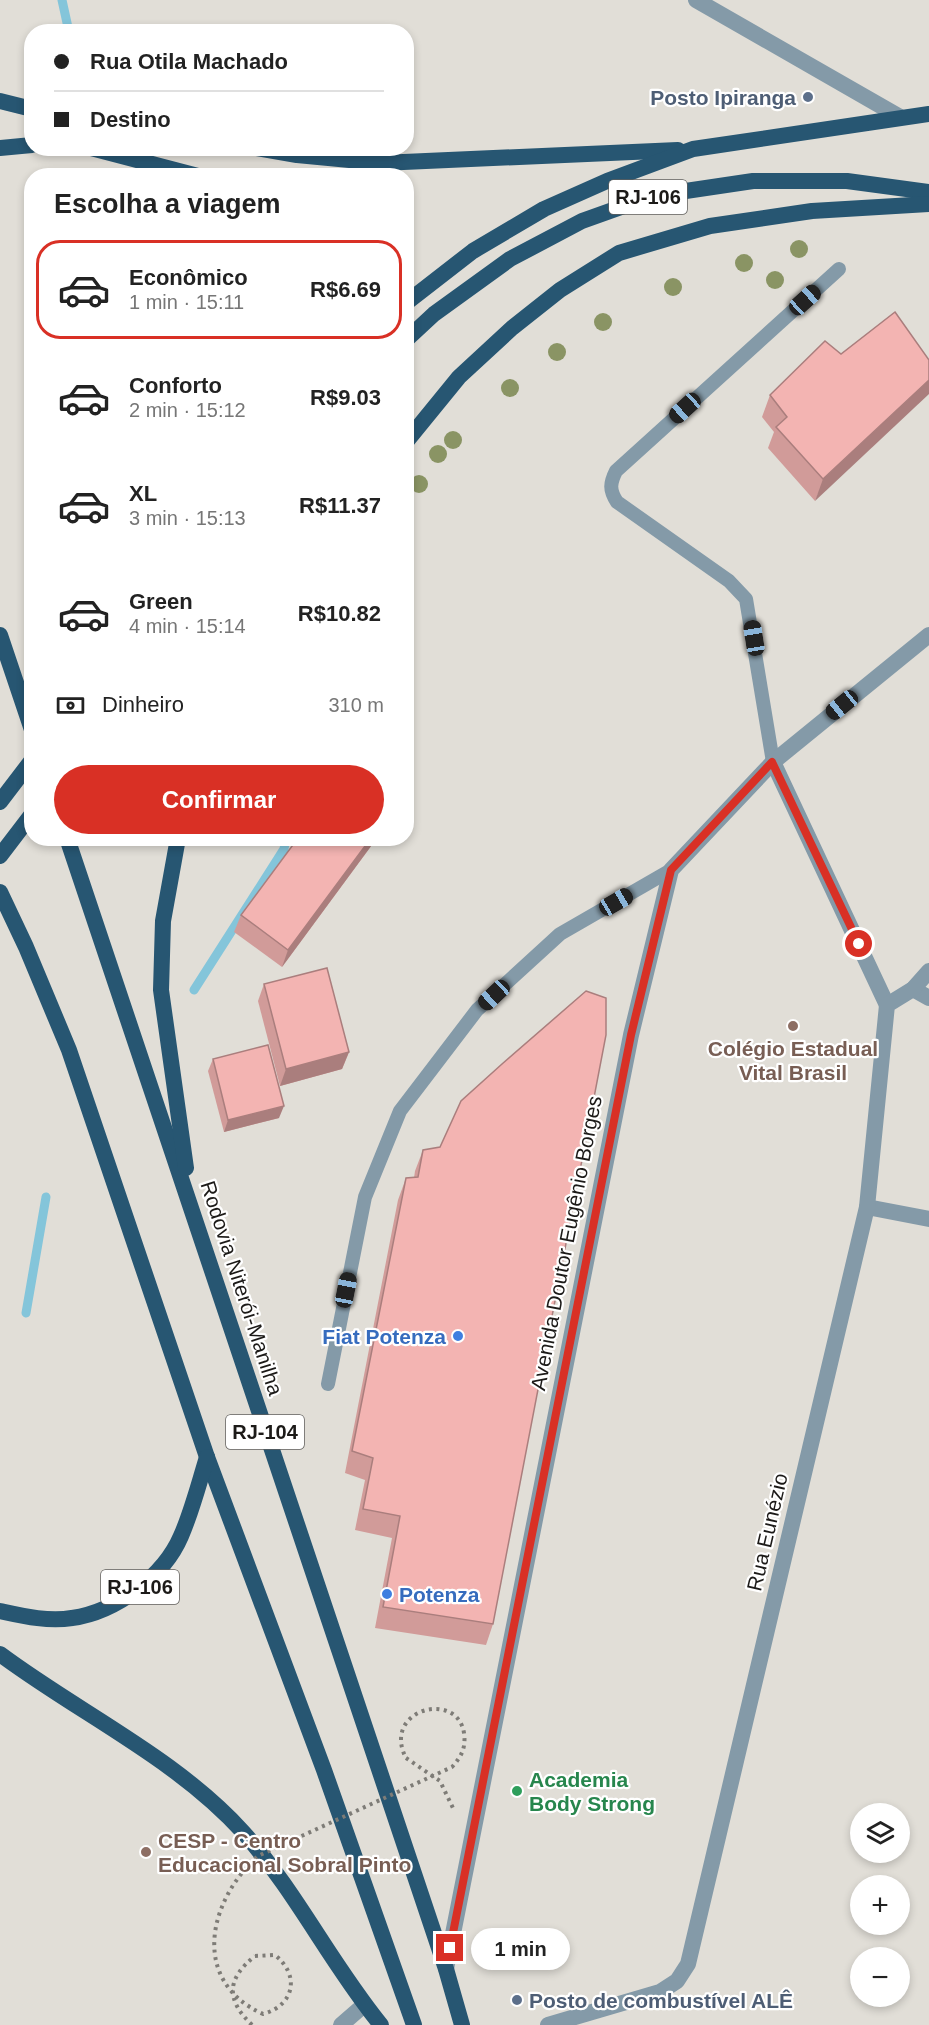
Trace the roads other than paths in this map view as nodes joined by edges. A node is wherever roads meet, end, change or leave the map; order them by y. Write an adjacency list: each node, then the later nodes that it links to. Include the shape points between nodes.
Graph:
1 (696, 0): 5 (street)
2 (0, 101): 3 (highway)
3 (24, 107)
4 (929, 114): 5 (highway, RJ-106)
5 (900, 117): 8 (highway, RJ-106)
6 (24, 146): 7 (highway)
7 (0, 148)
8 (693, 149): 10 (highway, via 381,163); 15 (highway, RJ-106, via 544,210 473,251)
9 (122, 156): 11 (highway)
10 (308, 156)
11 (167, 168)
12 (929, 192): 16 (highway, RJ-106, via 847,181 753,181 652,196 582,221 510,259)
13 (929, 204): 17 (highway, via 812,211 710,226 619,253 560,290 512,328 459,377)
14 (839, 269): 21 (lane, via 616,471 611,481 611,493 617,502 729,581 746,599)
15 (414, 297)
16 (414, 333)
17 (414, 432)
18 (0, 635): 20 (highway)
19 (929, 635): 21 (street, Avenida Doutor Eugênio Borges)
20 (24, 706)
21 (772, 762): 28 (street, Avenida Doutor Eugênio Borges); 33 (street)
22 (24, 770): 23 (highway)
23 (0, 802)
24 (24, 824): 27 (highway)
25 (71, 846): 35 (highway, Rodovia Niterói-Manilha / RJ-104)
26 (177, 846): 35 (highway, via 163,921 161,990)
27 (0, 856)
28 (671, 870): 37 (lane, via 560,934 477,1010 400,1112 365,1197); 41 (street, Avenida Doutor Eugênio Borges, via 631,1035)
29 (0, 892): 38 (highway, RJ-104, via 69,1050)
30 (929, 971): 31 (street)
31 (913, 989): 32 (street); 33 (street)
32 (929, 998)
33 (887, 1005): 34 (street, Rua Eunézio)
34 (867, 1207): 36 (street); 47 (street, Rua Eunézio, via 688,1964 677,1981 660,1992)
35 (193, 1210): 41 (highway, Rodovia Niterói-Manilha / RJ-104)
36 (929, 1219)
37 (328, 1384)
38 (207, 1457): 39 (highway, RJ-106, via 181,1538 136,1591 105,1609 72,1619); 45 (highway, RJ-104)
39 (0, 1611)
40 (0, 1654): 42 (highway, via 172,1769 242,1831 304,1911)
41 (446, 1970): 46 (highway, Rodovia Niterói-Manilha / RJ-104)
42 (364, 2005): 43 (street); 44 (highway)
43 (341, 2025)
44 (381, 2025)
45 (414, 2025)
46 (462, 2025)
47 (548, 2025)

